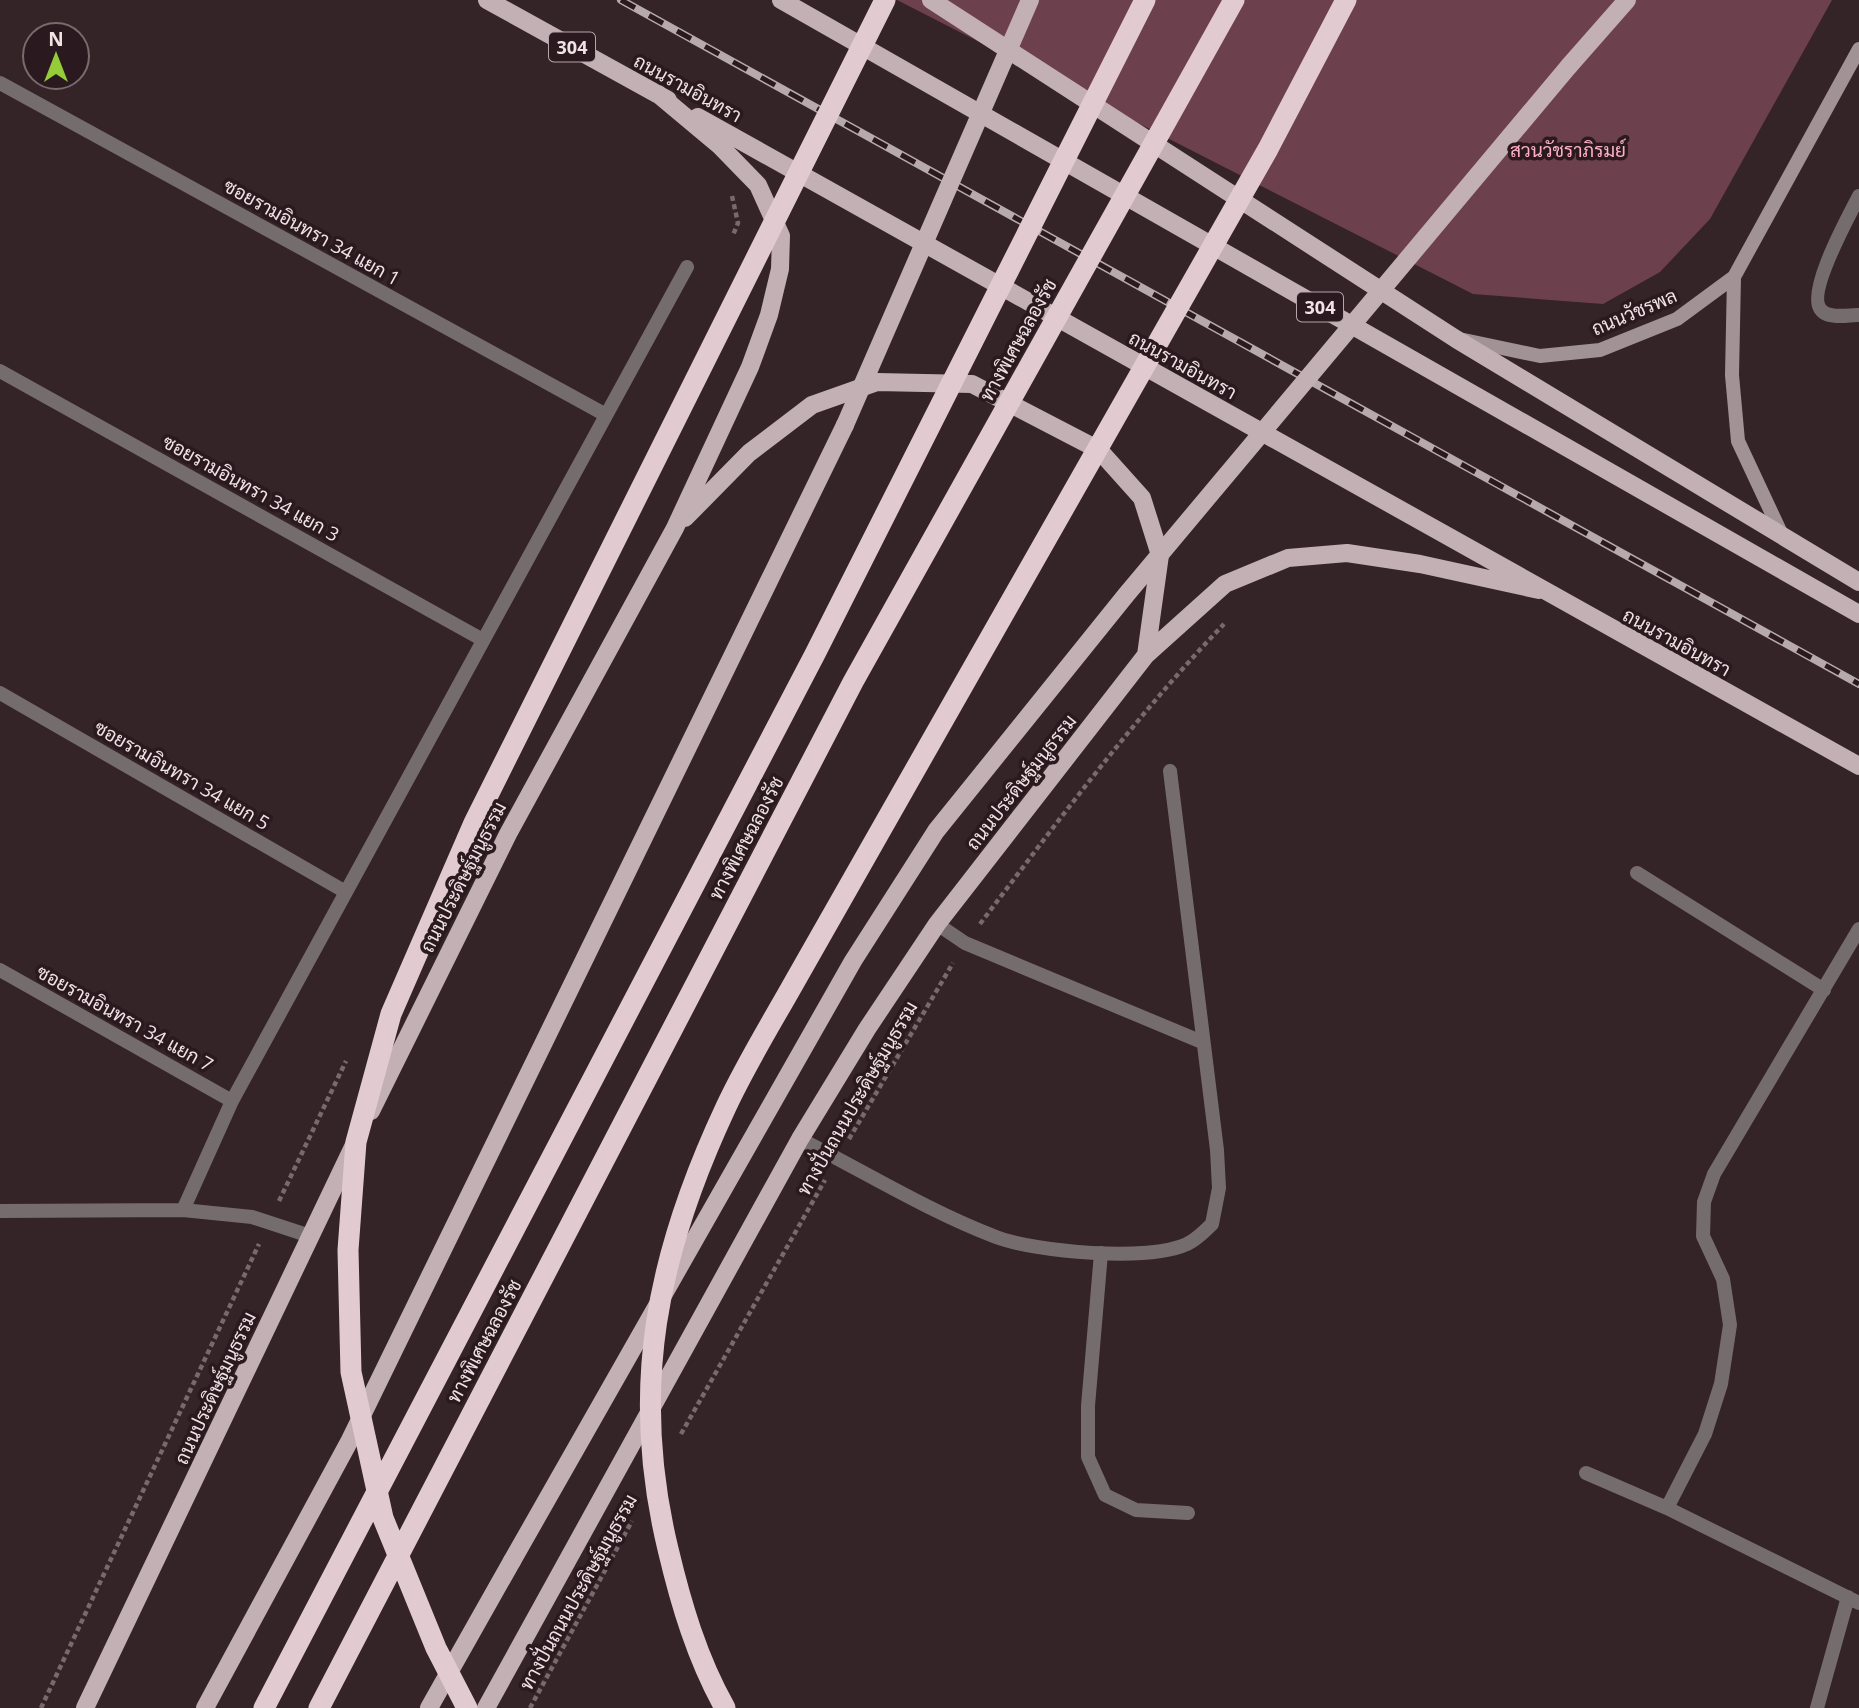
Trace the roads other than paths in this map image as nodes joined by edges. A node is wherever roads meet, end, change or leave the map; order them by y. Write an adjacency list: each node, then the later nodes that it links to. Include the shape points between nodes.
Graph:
1 (486, 0): 12 (main road, ถนนรามอินทรา / 304)
2 (781, 0): 24 (main road, 304)
3 (885, 0): 52 (highway, bridge, via 474,823 391,1014 356,1142 348,1250 351,1372 383,1518 436,1648)
4 (930, 0): 17 (main road)
5 (1030, 0): 48 (main road, bridge, via 845,425 350,1440)
6 (1145, 0): 49 (highway, ทางพิเศษฉลองรัช, bridge, via 815,654)
7 (1234, 0): 50 (highway, ทางพิเศษฉลองรัช, bridge, via 853,682)
8 (1346, 0): 54 (highway, bridge, via 1254,173 726,1106 688,1198 658,1299 648,1401 651,1450 659,1510 682,1608)
9 (1627, 0): 51 (main road, bridge, via 1126,594 936,831 853,961)
10 (1859, 49): 15 (main road, ถนนวัชรพล)
11 (0, 83): 19 (street, ซอยรามอินทรา 34 แยก 1)
12 (658, 94): 20 (main road, ถนนประดิษฐ์มนูธรรม, via 719,145 758,186 781,236 780,269 750,367); 23 (main road, ถนนรามอินทรา / 304)
13 (1859, 196): 16 (street, via 1817,293 1822,312)
14 (687, 267): 19 (street)
15 (1734, 277): 17 (main road, ถนนวัชรพล, via 1676,319 1600,350 1540,356); 21 (main road, ถนนวัชรพล, via 1732,375 1738,441)
16 (1859, 315)
17 (1456, 339): 21 (main road)
18 (0, 371): 25 (street, ซอยรามอินทรา 34 แยก 3)
19 (606, 415): 25 (street)
20 (674, 528): 26 (main road, via 749,453 811,405 877,382 972,384 1099,450 1142,498 1160,555); 41 (main road, ถนนประดิษฐ์มนูธรรม, via 508,834)
21 (1781, 533): 22 (main road)
22 (1859, 582)
23 (1539, 590): 26 (main road, ถนนประดิษฐ์มนูธรรม, via 1347,553 1288,558 1225,584); 28 (main road, ถนนรามอินทรา / 304)
24 (1859, 614)
25 (483, 640): 31 (street)
26 (1146, 655): 32 (main road, ถนนประดิษฐ์มนูธรรม)
27 (0, 692): 31 (street, ซอยรามอินทรา 34 แยก 5)
28 (1859, 766)
29 (1170, 771): 36 (street)
30 (1637, 873): 35 (street)
31 (345, 891): 37 (street)
32 (937, 924): 36 (street, via 965,943); 38 (main road, ถนนประดิษฐ์มนูธรรม)
33 (1859, 929): 35 (street)
34 (0, 970): 37 (street, ซอยรามอินทรา 34 แยก 7)
35 (1824, 990): 44 (street, via 1714,1174 1704,1202 1703,1236 1723,1279 1730,1325 1721,1384 1705,1434)
36 (1202, 1042): 42 (street, via 1217,1150 1219,1188 1212,1224 1187,1244 1133,1254)
37 (232, 1101): 40 (street)
38 (800, 1139): 42 (street, via 998,1238); 53 (main road, ถนนประดิษฐ์มนูธรรม)
39 (0, 1210): 40 (street)
40 (183, 1210): 41 (street, via 252,1217)
41 (310, 1236): 47 (main road, ถนนประดิษฐ์มนูธรรม)
42 (1101, 1252): 45 (street, via 1088,1457 1105,1495 1136,1510)
43 (1586, 1474): 44 (street)
44 (1667, 1508): 46 (street)
45 (1188, 1513)
46 (1853, 1600): 55 (street)
47 (85, 1708)
48 (205, 1708)
49 (264, 1708)
50 (319, 1708)
51 (429, 1708)
52 (467, 1708)
53 (486, 1708)
54 (725, 1708)
55 (1817, 1708)

